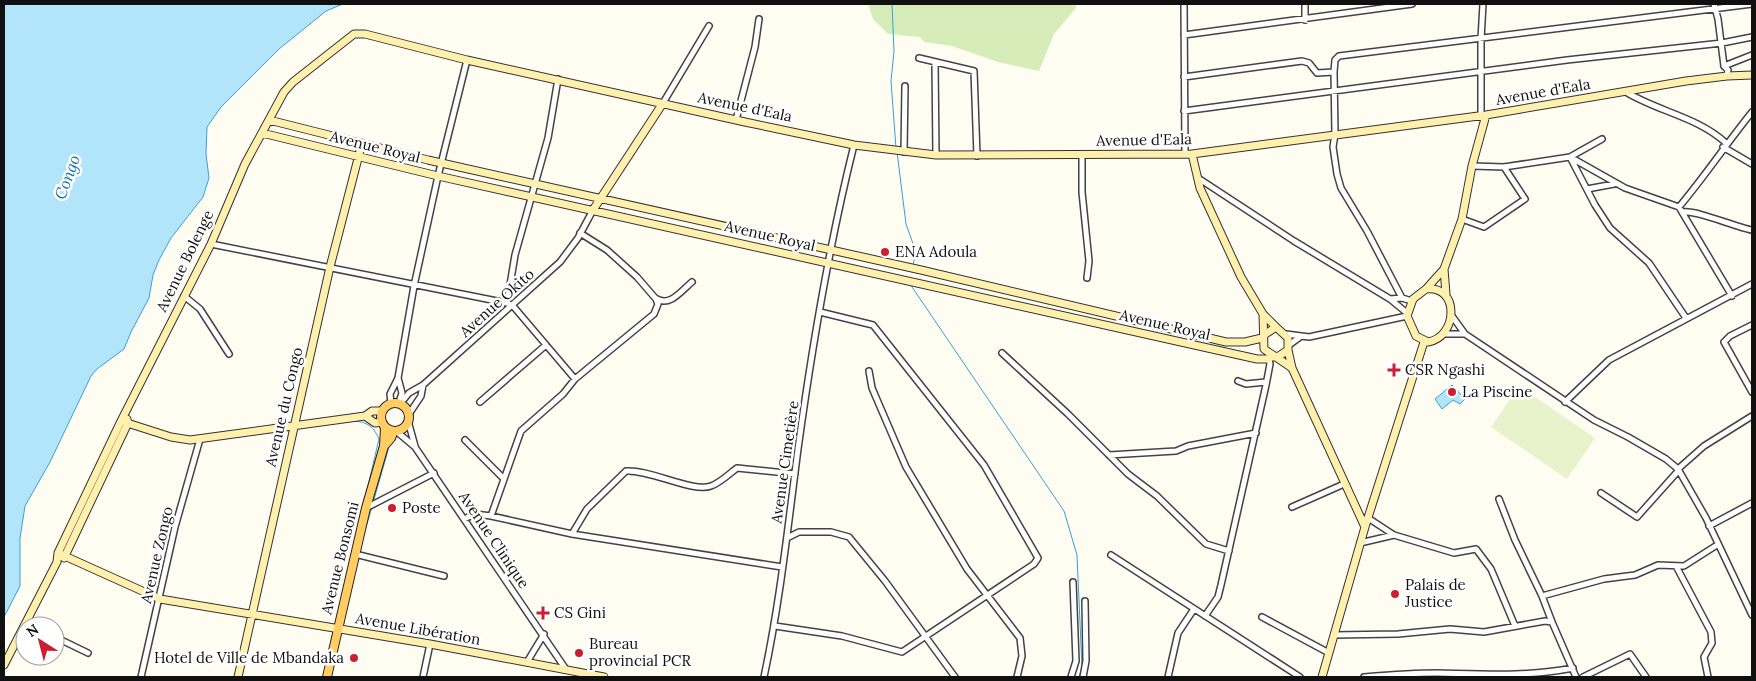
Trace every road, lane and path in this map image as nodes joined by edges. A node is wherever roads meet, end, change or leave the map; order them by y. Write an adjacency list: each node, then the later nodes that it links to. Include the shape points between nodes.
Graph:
1 (1184, 4): 10 (street)
2 (1305, 4): 8 (street)
3 (1412, 4): 8 (street)
4 (1483, 4): 12 (street)
5 (1752, 4): 6 (street)
6 (1714, 6): 12 (street); 13 (street)
7 (759, 19): 33 (street, via 755,48)
8 (1305, 20): 10 (street)
9 (709, 26): 28 (street)
10 (1184, 35): 23 (street)
11 (1752, 37): 13 (street)
12 (1480, 40): 19 (street, via 1339,56 1335,60); 20 (street)
13 (1722, 44): 18 (street); 20 (street)
14 (1752, 55): 18 (street)
15 (920, 58): 17 (street)
16 (467, 60): 24 (street, Avenue d'Eala); 32 (street, Avenue Bolenge, via 354,34 288,87); 48 (street)
17 (935, 63): 43 (street); 45 (street, via 974,71)
18 (1724, 66): 22 (street, via 1728,70)
19 (1334, 72): 23 (street, via 1317,73 1309,63 1302,61); 26 (street)
20 (1481, 72): 26 (street); 31 (street)
21 (1752, 75): 22 (street, Avenue d'Eala)
22 (1727, 76): 27 (street, Avenue d'Eala)
23 (1184, 77): 29 (street)
24 (558, 79): 28 (street, Avenue d'Eala); 54 (street, via 548,138)
25 (904, 86): 41 (street)
26 (1334, 92): 29 (street); 36 (street)
27 (1626, 92): 31 (street, Avenue d'Eala); 40 (street, via 1712,130)
28 (662, 103): 33 (street, Avenue d'Eala); 58 (street)
29 (1184, 112): 42 (street)
30 (1752, 112): 34 (street)
31 (1484, 115): 36 (street, Avenue d'Eala); 50 (street)
32 (268, 120): 35 (street, Avenue Bolenge); 38 (street, Avenue Royal)
33 (736, 120): 39 (street, Avenue d'Eala)
34 (1750, 120): 40 (street)
35 (262, 133): 46 (street, Avenue Royal); 64 (street, Avenue Bolenge, via 245,164)
36 (1335, 134): 42 (street, Avenue d'Eala); 77 (street, via 1333,147 1341,188)
37 (1602, 139): 47 (street)
38 (362, 143): 46 (street, Avenue du Congo); 48 (street, Avenue Royal)
39 (854, 145): 41 (street, Avenue d'Eala); 65 (street, Avenue Cimetière)
40 (1724, 145): 49 (street); 59 (street)
41 (902, 152): 43 (street, Avenue d'Eala)
42 (1189, 154): 44 (street, Avenue d'Eala); 53 (street)
43 (936, 155): 45 (street, Avenue d'Eala)
44 (1082, 155): 45 (street, Avenue d'Eala); 69 (street, via 1089,260)
45 (977, 156)
46 (358, 157): 52 (street, Avenue Royal); 67 (street, Avenue du Congo)
47 (1570, 157): 51 (street); 55 (street); 56 (street)
48 (442, 164): 52 (street); 54 (street, Avenue Royal)
49 (1752, 164)
50 (1472, 166): 51 (street); 61 (street)
51 (1504, 167): 61 (street, via 1525,200 1484,227)
52 (438, 176): 57 (street, Avenue Royal); 72 (street)
53 (1198, 178): 79 (street); 85 (street, via 1241,276)
54 (535, 184): 57 (street); 58 (street, Avenue Royal)
55 (1615, 184): 56 (street); 59 (street)
56 (1587, 189): 88 (street, via 1610,228 1649,263)
57 (532, 197): 60 (street, Avenue Royal); 82 (street, via 515,255)
58 (601, 198): 60 (street); 65 (street, Avenue Royal)
59 (1681, 209): 62 (street); 76 (street)
60 (593, 210): 63 (street, Avenue Okito); 66 (street, Avenue Royal)
61 (1462, 219): 68 (street)
62 (1752, 230)
63 (580, 233): 78 (street, via 623,263); 82 (street, Avenue Okito, via 560,262)
64 (211, 244): 67 (street); 75 (street, Avenue Bolenge)
65 (830, 250): 66 (street, Avenue Cimetière); 94 (street, Avenue Royal, via 1226,342 1245,342)
66 (828, 263): 83 (street, Avenue Cimetière); 101 (street, Avenue Royal, via 1257,359)
67 (330, 267): 72 (street); 120 (street, Avenue du Congo)
68 (1444, 269): 73 (street); 74 (street)
69 (1087, 278)
70 (692, 282): 80 (street)
71 (1752, 284): 76 (street)
72 (414, 286): 82 (street); 104 (street)
73 (1426, 288): 74 (street, via 1437,288); 81 (street)
74 (1446, 294): 87 (street)
75 (184, 296): 100 (street, via 200,309); 118 (street, Avenue Bolenge)
76 (1732, 296): 88 (street)
77 (1402, 298): 79 (street); 81 (street)
78 (656, 299): 80 (street); 84 (street, via 658,304)
79 (1390, 299): 86 (street)
80 (670, 300): 84 (street)
81 (1412, 301): 86 (street)
82 (510, 305): 97 (street); 108 (street, Avenue Okito)
83 (820, 312): 130 (street, Avenue Cimetière); 160 (street, via 873,324 979,458 1000,490 1038,558)
84 (654, 314): 105 (street)
85 (1263, 314): 90 (street); 94 (street)
86 (1407, 315): 95 (street, via 1370,326); 96 (street, via 1413,332)
87 (1452, 316): 92 (street); 93 (street)
88 (1686, 318): 111 (street, via 1609,360)
89 (1752, 325): 109 (street, via 1724,342)
90 (1276, 327): 91 (street); 94 (street)
91 (1286, 334): 95 (street); 98 (street)
92 (1443, 334): 93 (street); 96 (street, via 1431,342)
93 (1465, 334): 111 (street)
94 (1263, 336): 101 (street, via 1264,349)
95 (1300, 337): 98 (street)
96 (1424, 342): 139 (street)
97 (546, 345): 105 (street); 110 (street)
98 (1289, 347): 101 (street, via 1279,356); 102 (street)
99 (1002, 353): 127 (street)
100 (229, 354)
101 (1271, 357): 102 (street); 107 (street)
102 (1292, 368): 132 (street)
103 (869, 371): 160 (street, via 872,388 906,467 956,553)
104 (398, 378): 112 (street, via 402,393); 113 (street, via 390,394)
105 (575, 379): 131 (street, via 521,431)
106 (1238, 381): 107 (street, via 1246,384)
107 (1266, 382): 122 (street)
108 (423, 385): 112 (street, Avenue Okito); 117 (street, Avenue Okito)
109 (1752, 392)
110 (480, 402)
111 (1565, 402): 128 (street, via 1666,459)
112 (399, 403): 113 (main road); 117 (main road)
113 (390, 404): 114 (main road)
114 (382, 411): 115 (street, via 372,411); 119 (main road)
115 (365, 416): 119 (street); 120 (street)
116 (1752, 416): 128 (street, via 1704,446)
117 (408, 417): 121 (main road, via 404,428); 126 (street)
118 (124, 422): 123 (street, via 171,437); 151 (street); 154 (street)
119 (384, 424): 121 (main road); 125 (main road, Avenue Bonsomi)
120 (294, 425): 123 (street); 165 (street, Avenue du Congo)
121 (395, 431): 125 (main road, Avenue Bonsomi); 126 (street, Avenue Clinique)
122 (1256, 433): 127 (street, via 1176,451); 150 (street)
123 (200, 440): 162 (street, Avenue Zongo, via 175,527)
124 (465, 440): 131 (street)
125 (384, 446): 137 (main road, Avenue Bonsomi)
126 (415, 447): 129 (street, Avenue Clinique)
127 (1109, 455): 150 (street, via 1206,544)
128 (1678, 470): 133 (street, via 1636,517); 142 (street)
129 (434, 473): 137 (street); 140 (street, Avenue Clinique)
130 (795, 474): 141 (street, Avenue Cimetière); 145 (street, via 736,468 716,483 704,487 626,471 587,509)
131 (504, 479): 138 (street)
132 (1344, 484): 136 (street); 143 (street)
133 (1601, 493)
134 (1499, 499): 161 (street)
135 (1752, 503): 142 (street)
136 (1292, 506)
137 (366, 508): 152 (main road, Avenue Bonsomi)
138 (490, 516): 140 (street, via 475,514); 145 (street)
139 (1368, 518): 143 (street); 146 (street)
140 (464, 520): 174 (street, Avenue Clinique)
141 (789, 525): 144 (street); 147 (street, Avenue Cimetière)
142 (1709, 526): 149 (street)
143 (1365, 527): 148 (street)
144 (799, 532): 147 (street); 176 (street, via 831,532 849,537)
145 (572, 534): 157 (street)
146 (1394, 535): 148 (street); 172 (street, via 1454,554 1476,549 1491,569)
147 (787, 538): 157 (street, Avenue Cimetière)
148 (1360, 543): 175 (street)
149 (1717, 545): 156 (street, via 1689,564); 166 (street)
150 (1229, 551): 168 (street, via 1218,597)
151 (58, 553): 154 (street, Avenue Libération); 155 (street)
152 (355, 554): 158 (street); 173 (main road, Avenue Bonsomi)
153 (1111, 555): 164 (street)
154 (66, 556): 155 (street); 162 (street, Avenue Libération)
155 (57, 562): 167 (street)
156 (1676, 566): 161 (street, via 1658,565 1635,576 1604,579); 204 (street, via 1711,632 1712,643 1704,657)
157 (782, 568): 171 (street, Avenue Cimetière)
158 (444, 576)
159 (1074, 582): 195 (street, via 1076,661)
160 (986, 596): 176 (street); 194 (street, via 1020,638 1022,656)
161 (1542, 596): 170 (street)
162 (160, 599): 165 (street, Avenue Libération); 187 (street, Avenue Zongo)
163 (1085, 601): 196 (street, via 1086,661)
164 (1194, 608): 168 (street); 197 (street, via 1178,633)
165 (251, 613): 173 (street, Avenue Libération); 188 (street, Avenue du Congo)
166 (1752, 615)
167 (32, 616)
168 (1205, 616): 198 (street)
169 (1262, 617): 181 (street)
170 (1551, 620): 172 (street); 185 (street)
171 (775, 626): 176 (street, via 842,636 897,652); 192 (street, Avenue Cimetière)
172 (1515, 626): 175 (street, via 1479,632 1450,629)
173 (337, 628): 178 (street, Avenue Libération); 189 (main road, Avenue Bonsomi)
174 (544, 634): 182 (street); 184 (street, Avenue Clinique)
175 (1334, 635): 181 (street)
176 (926, 638): 193 (street)
177 (65, 642): 180 (street)
178 (430, 644): 182 (street, Avenue Libération); 190 (street)
179 (15, 647): 183 (street)
180 (88, 653)
181 (1329, 653): 199 (street)
182 (527, 662): 184 (street, Avenue Libération)
183 (4, 666)
184 (565, 668): 186 (street, Avenue Libération)
185 (1572, 668): 200 (street, via 1546,674 1437,673); 201 (street)
186 (578, 674): 191 (street, Avenue Libération)
187 (141, 677)
188 (238, 677)
189 (327, 677)
190 (423, 677)
191 (603, 677)
192 (764, 677)
193 (955, 677)
194 (1018, 677)
195 (1072, 677)
196 (1083, 677)
197 (1168, 677)
198 (1300, 677)
199 (1322, 677)
200 (1364, 677)
201 (1576, 677)
202 (1583, 677): 203 (street, via 1628,654 1632,655)
203 (1646, 677)
204 (1708, 677)

